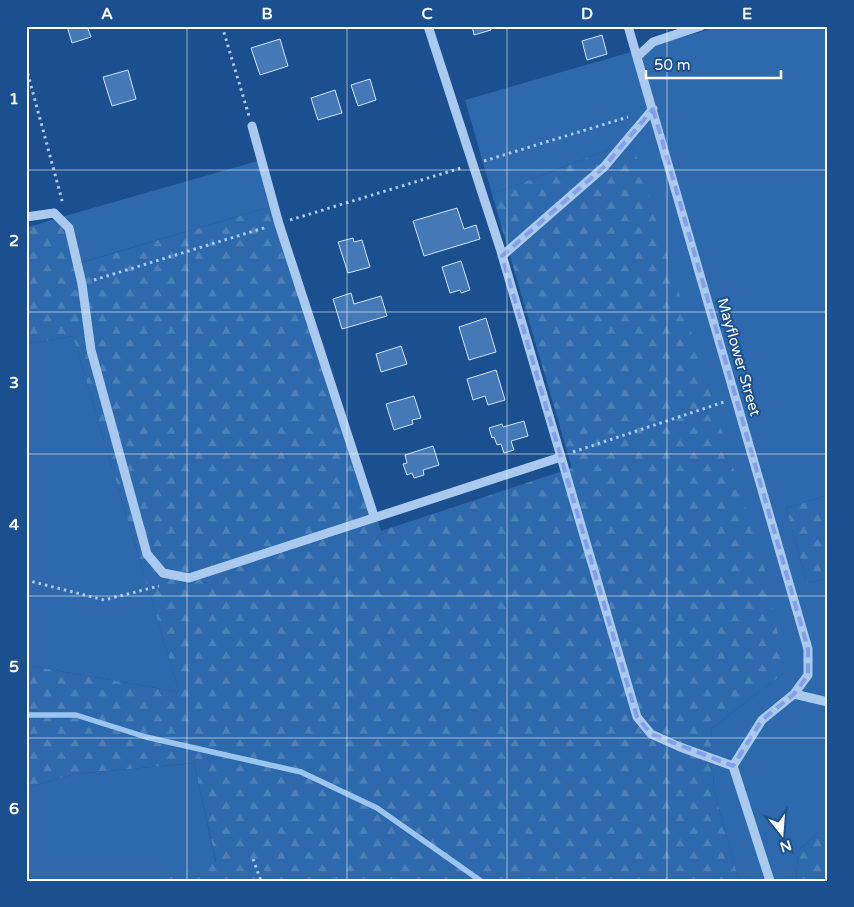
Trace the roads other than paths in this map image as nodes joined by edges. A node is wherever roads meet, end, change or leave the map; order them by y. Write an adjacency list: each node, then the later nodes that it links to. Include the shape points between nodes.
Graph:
1 (428, 26): 8 (street)
2 (628, 26): 4 (street, Mayflower Street)
3 (701, 26): 4 (street, via 654,42)
4 (638, 56): 5 (street, Mayflower Street)
5 (653, 109): 8 (street, via 604,167); 11 (street, Mayflower Street, via 808,649 808,675)
6 (252, 126): 10 (street, via 279,224)
7 (26, 217): 10 (street, via 54,213 70,228 91,350 147,554 163,573 189,578)
8 (502, 256): 9 (street)
9 (561, 457): 10 (street); 13 (street, via 637,717 651,734)
10 (374, 516)
11 (794, 694): 12 (street); 13 (street, Mayflower Street, via 762,720)
12 (828, 702)
13 (733, 766): 14 (street)
14 (770, 881)

